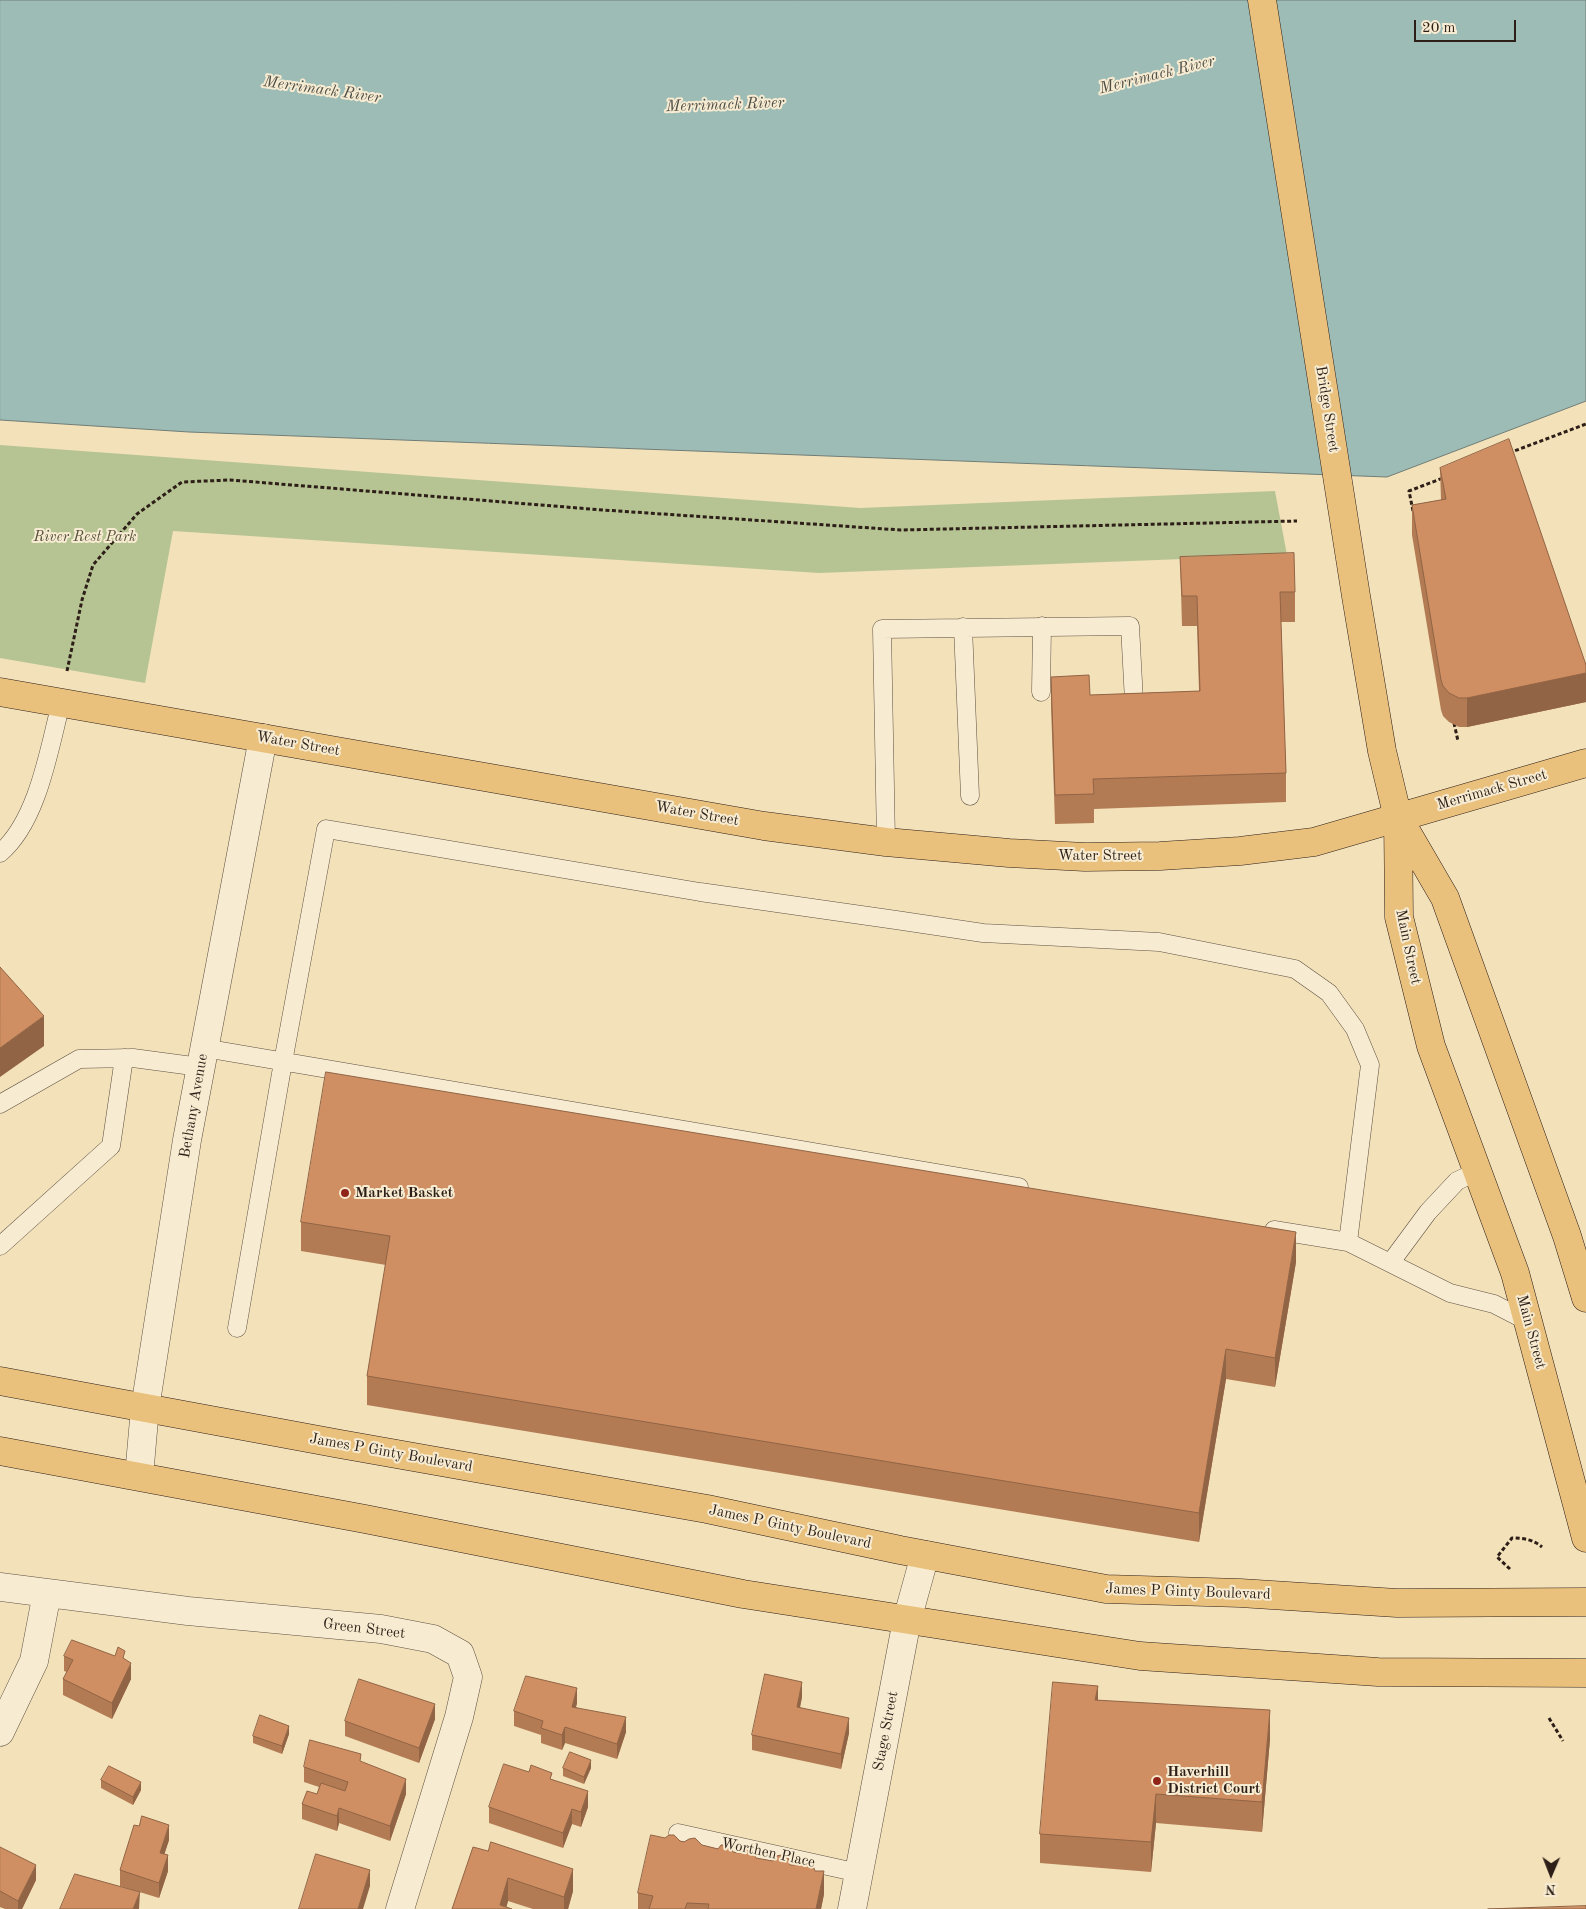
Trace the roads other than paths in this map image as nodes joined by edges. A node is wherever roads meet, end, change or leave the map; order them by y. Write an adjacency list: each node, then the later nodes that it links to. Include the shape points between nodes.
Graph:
1 (1262, 0): 11 (main road, Bridge Street, via 1356,596 1382,751)
2 (1042, 626): 3 (lane); 5 (lane); 6 (lane, via 1130,626)
3 (963, 627): 10 (lane); 12 (lane, via 882,629)
4 (0, 692): 7 (main road, Water Street)
5 (1041, 692)
6 (1134, 701)
7 (61, 702): 8 (main road, Water Street); 13 (lane, via 28,818 10,844)
8 (263, 738): 12 (main road, Water Street, via 764,826); 15 (street, Bethany Avenue)
9 (1586, 762): 11 (main road, Merrimack Street)
10 (970, 796)
11 (1398, 818): 12 (main road, Water Street, via 1314,842 1160,856 1009,854); 18 (main road, Main Street, via 1399,917 1431,1046); 22 (main road, via 1445,898)
12 (886, 842)
13 (0, 852)
14 (124, 1058): 15 (lane); 17 (lane, via 79,1059); 23 (lane, via 111,1146)
15 (202, 1058): 16 (lane); 29 (street, Bethany Avenue)
16 (283, 1062): 19 (lane); 21 (lane, via 326,829 691,890 983,933 1159,942 1295,969 1329,993 1355,1029 1370,1065); 27 (lane)
17 (0, 1104)
18 (1478, 1171): 24 (lane, via 1457,1181 1428,1212); 26 (main road, Main Street)
19 (1038, 1190)
20 (1261, 1227): 21 (lane)
21 (1348, 1242): 24 (lane)
22 (1578, 1245): 25 (main road)
23 (0, 1246)
24 (1391, 1262): 26 (lane, via 1450,1293 1494,1304)
25 (1586, 1298)
26 (1529, 1322): 32 (main road, Main Street)
27 (238, 1328)
28 (0, 1381): 29 (main road, James P Ginty Boulevard)
29 (145, 1408): 31 (street, Bethany Avenue); 33 (main road, James P Ginty Boulevard, via 707,1509)
30 (0, 1451): 31 (main road)
31 (139, 1476): 37 (main road, via 743,1594)
32 (1586, 1538)
33 (925, 1555): 36 (main road, James P Ginty Boulevard, via 1106,1589 1397,1603); 37 (street, Stage Street)
34 (0, 1587): 35 (street, Green Street)
35 (47, 1593): 39 (street, via 34,1661); 42 (street, Green Street, via 188,1611 381,1629 433,1640 460,1654 468,1676 459,1717)
36 (1586, 1602)
37 (907, 1620): 38 (main road, via 1140,1656 1378,1672); 41 (street, Stage Street)
38 (1586, 1673)
39 (0, 1732)
40 (678, 1833): 41 (lane, Worthen Place)
41 (859, 1873): 43 (street, Stage Street)
42 (400, 1909)
43 (852, 1909)

